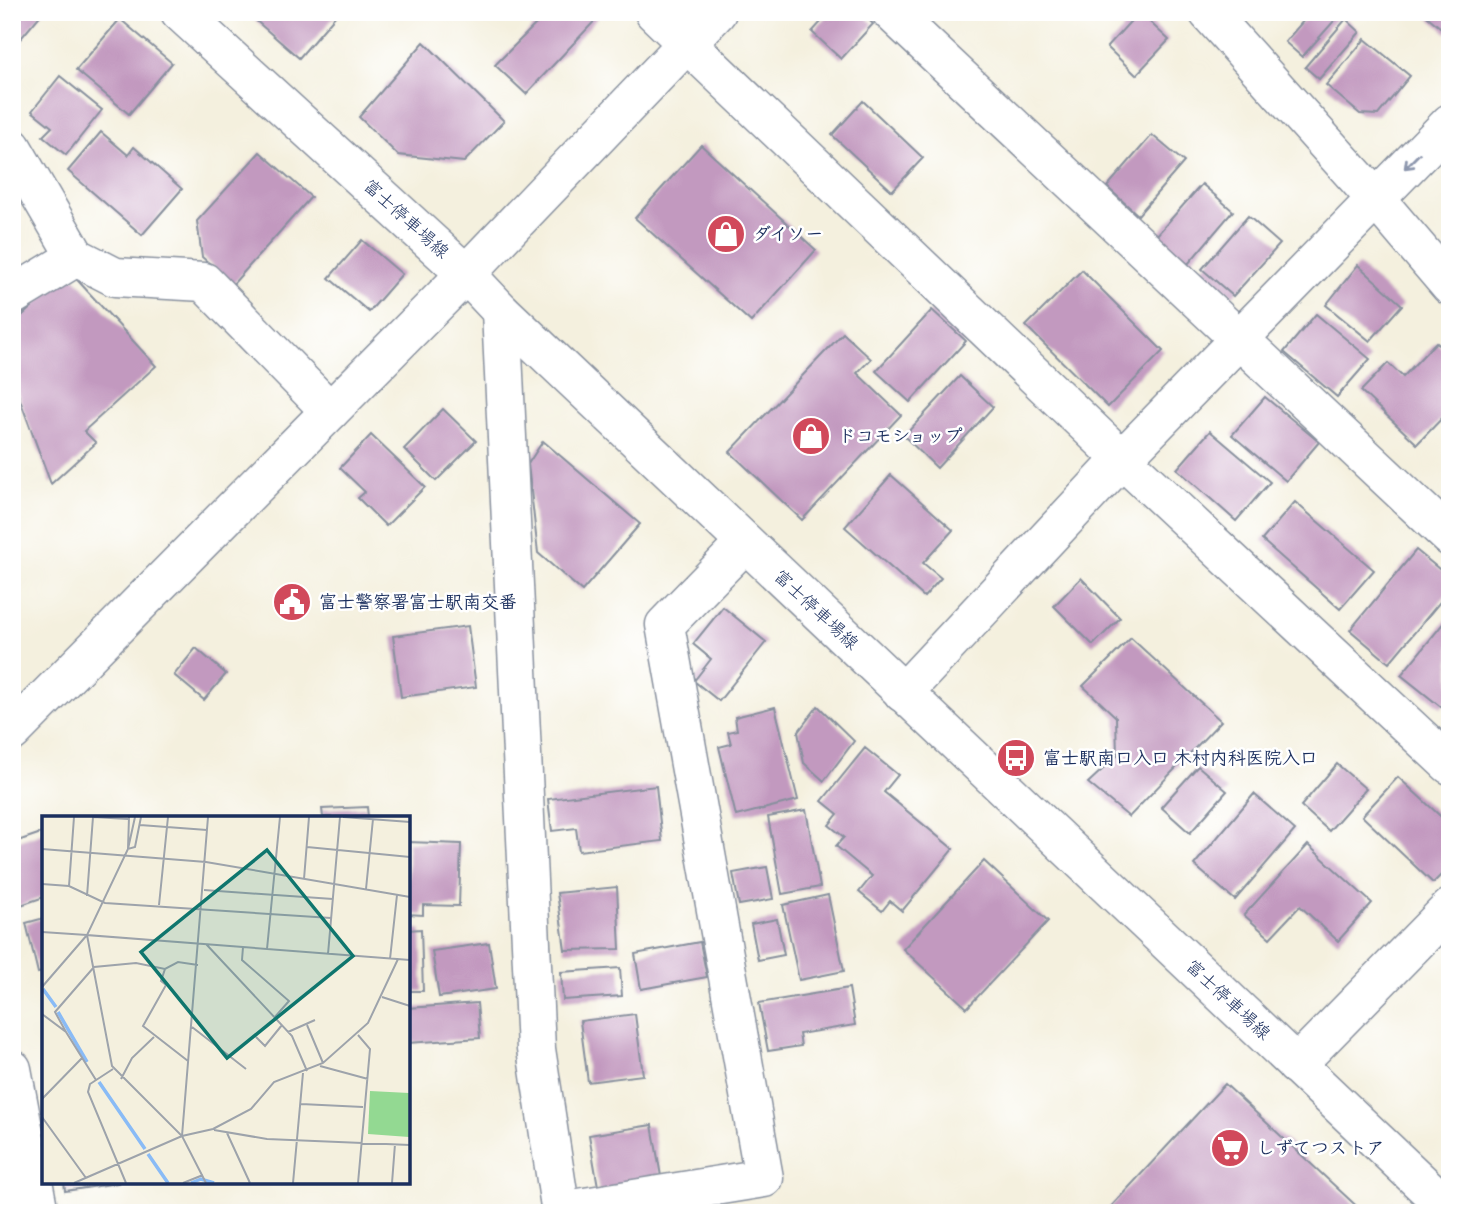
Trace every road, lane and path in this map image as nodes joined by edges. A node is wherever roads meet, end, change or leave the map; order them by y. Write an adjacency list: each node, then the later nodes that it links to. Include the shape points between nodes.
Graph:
1 (180, 12): 11 (street, 富士停車場線)
2 (654, 12): 6 (street)
3 (717, 12): 6 (street)
4 (891, 12): 15 (street)
5 (1208, 12): 9 (street)
6 (688, 44): 11 (street); 17 (street)
7 (1450, 123): 9 (street, one-way to 9)
8 (12, 147): 10 (street)
9 (1375, 198): 12 (street); 15 (street)
10 (76, 257): 13 (street); 16 (street, via 115,277 204,282)
11 (466, 274): 14 (street, 富士停車場線); 16 (street)
12 (1450, 286)
13 (12, 296)
14 (501, 311): 19 (street, 富士停車場線); 27 (street, via 536,1049)
15 (1241, 340): 17 (street); 18 (street)
16 (330, 411): 21 (street)
17 (1122, 459): 20 (street); 22 (street)
18 (1450, 537)
19 (745, 543): 20 (street, 富士停車場線); 27 (street, via 665,625 764,1178)
20 (903, 693): 24 (street, 富士停車場線)
21 (12, 732)
22 (1450, 765)
23 (1450, 908): 24 (street)
24 (1296, 1065): 26 (street, 富士停車場線)
25 (12, 1069): 28 (street)
26 (1450, 1210)
27 (561, 1212)
28 (39, 1213)

